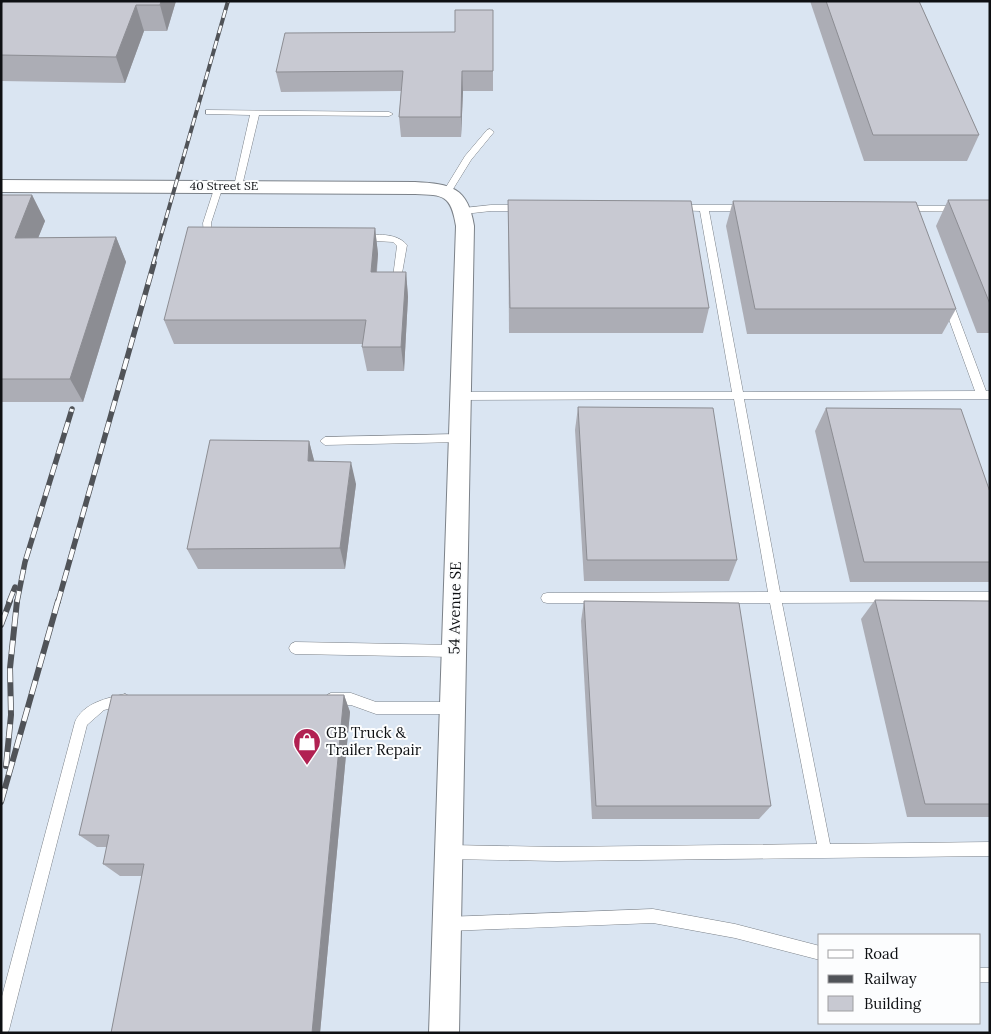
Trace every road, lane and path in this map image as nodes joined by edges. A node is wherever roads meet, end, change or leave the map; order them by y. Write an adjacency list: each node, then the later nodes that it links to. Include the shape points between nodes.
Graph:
1 (209, 112): 2 (lane)
2 (255, 113): 3 (lane); 7 (lane)
3 (389, 114)
4 (490, 132): 8 (lane, via 468,158)
5 (1, 186): 6 (street, 40 Street SE)
6 (219, 186): 7 (street, 40 Street SE); 16 (lane, via 207,233 214,238)
7 (238, 186): 8 (street, 40 Street SE, via 415,188)
8 (447, 192): 15 (street, via 459,198)
9 (530, 208): 15 (lane)
10 (665, 208): 11 (lane)
11 (704, 208): 12 (lane); 20 (lane)
12 (752, 208)
13 (895, 209): 14 (lane, via 916,213)
14 (990, 209)
15 (464, 211): 22 (street, 54 Avenue SE)
16 (224, 238)
17 (347, 238): 18 (lane, via 395,239 402,245)
18 (398, 277)
19 (944, 291): 21 (lane)
20 (738, 395): 21 (lane); 22 (lane); 27 (lane)
21 (986, 395)
22 (461, 396): 23 (street, 54 Avenue SE)
23 (460, 438): 24 (lane); 29 (street, 54 Avenue SE)
24 (325, 441)
25 (990, 597): 27 (lane)
26 (547, 598): 27 (lane)
27 (775, 598): 34 (lane)
28 (295, 648): 29 (lane)
29 (454, 651): 32 (street, 54 Avenue SE)
30 (322, 699): 32 (lane, via 351,699 376,708)
31 (137, 700): 38 (lane, via 101,705 80,722)
32 (453, 708): 35 (street, 54 Avenue SE)
33 (990, 849): 34 (lane)
34 (825, 850): 35 (lane, via 557,854)
35 (449, 852): 36 (street, 54 Avenue SE)
36 (447, 924): 37 (lane, via 653,916 735,931); 39 (street, 54 Avenue SE)
37 (818, 952)
38 (1, 1030)
39 (444, 1033)

